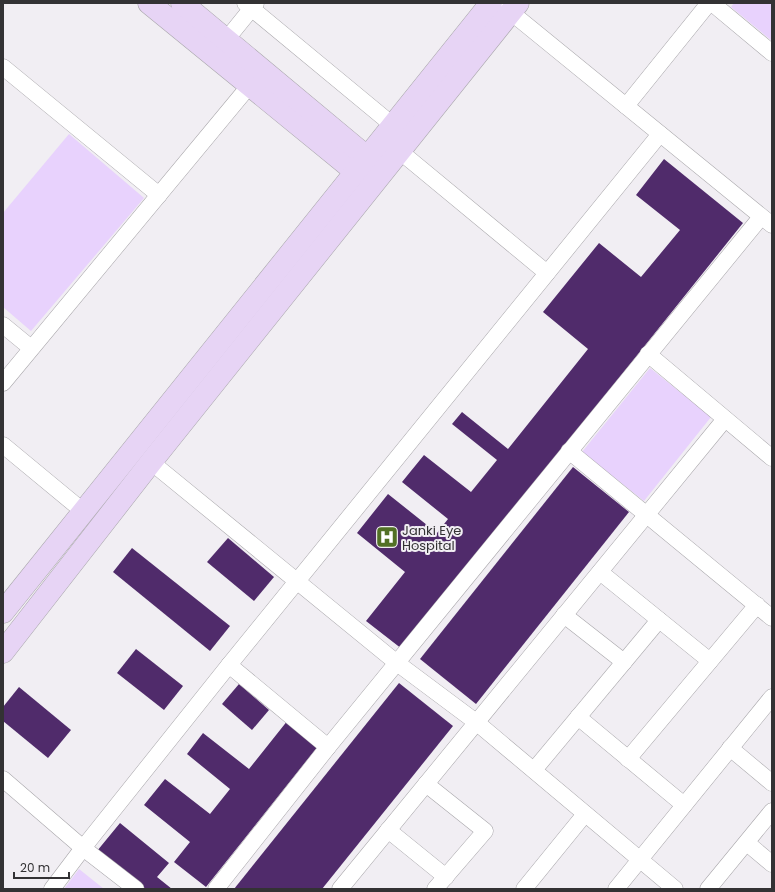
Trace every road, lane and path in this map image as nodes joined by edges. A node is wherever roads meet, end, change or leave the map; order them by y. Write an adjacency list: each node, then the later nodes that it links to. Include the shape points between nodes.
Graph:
1 (149, 3): 11 (street)
2 (182, 3): 8 (street)
3 (491, 3): 14 (street)
4 (709, 3): 12 (street)
5 (712, 3): 9 (street)
6 (251, 5): 8 (street); 14 (street)
7 (510, 6): 12 (street); 14 (street)
8 (226, 40): 15 (street)
9 (772, 53)
10 (3, 67): 17 (street)
11 (250, 86): 15 (street); 17 (street)
12 (626, 106): 13 (street)
13 (660, 134): 18 (street); 19 (street)
14 (396, 138): 15 (street); 16 (street); 19 (street)
15 (362, 165): 16 (street); 29 (street)
16 (379, 176): 28 (street)
17 (159, 195): 21 (street)
18 (767, 221): 22 (street)
19 (547, 273): 32 (street)
20 (3, 325): 21 (street)
21 (31, 348): 23 (street)
22 (648, 354): 24 (street); 26 (street)
23 (3, 383)
24 (725, 419): 27 (street); 30 (street)
25 (3, 446): 29 (street)
26 (569, 451): 30 (street); 41 (street)
27 (772, 458)
28 (151, 462): 32 (street); 38 (street)
29 (84, 512): 34 (street)
30 (646, 515): 31 (street); 33 (street)
31 (600, 572): 35 (street); 37 (street)
32 (297, 581): 41 (street); 42 (street)
33 (757, 605): 36 (street); 39 (street)
34 (3, 612)
35 (564, 615): 40 (street); 45 (street)
36 (772, 618)
37 (659, 620): 39 (street); 40 (street)
38 (3, 652)
39 (710, 661): 48 (street)
40 (624, 662): 44 (street)
41 (396, 663): 45 (street); 46 (street)
42 (229, 665): 46 (street); 58 (street)
43 (770, 704): 47 (street)
44 (578, 717): 48 (street); 49 (street)
45 (476, 722): 49 (street); 51 (street)
46 (328, 747): 64 (street)
47 (730, 748): 52 (street); 53 (street)
48 (628, 759): 53 (street)
49 (534, 770): 55 (street)
50 (3, 779): 58 (street)
51 (426, 784): 56 (street); 61 (street, via 485,831)
52 (772, 784)
53 (684, 805): 59 (street)
54 (772, 811): 57 (street)
55 (585, 814): 59 (street); 67 (street)
56 (388, 830): 61 (street); 65 (street)
57 (747, 843): 60 (street); 70 (street)
58 (83, 848): 62 (street); 63 (street)
59 (640, 859): 68 (street); 69 (street)
60 (772, 864)
61 (446, 877): 66 (street)
62 (52, 889)
63 (136, 889)
64 (216, 889)
65 (340, 889)
66 (435, 889)
67 (524, 889)
68 (616, 889)
69 (675, 889)
70 (708, 889)

